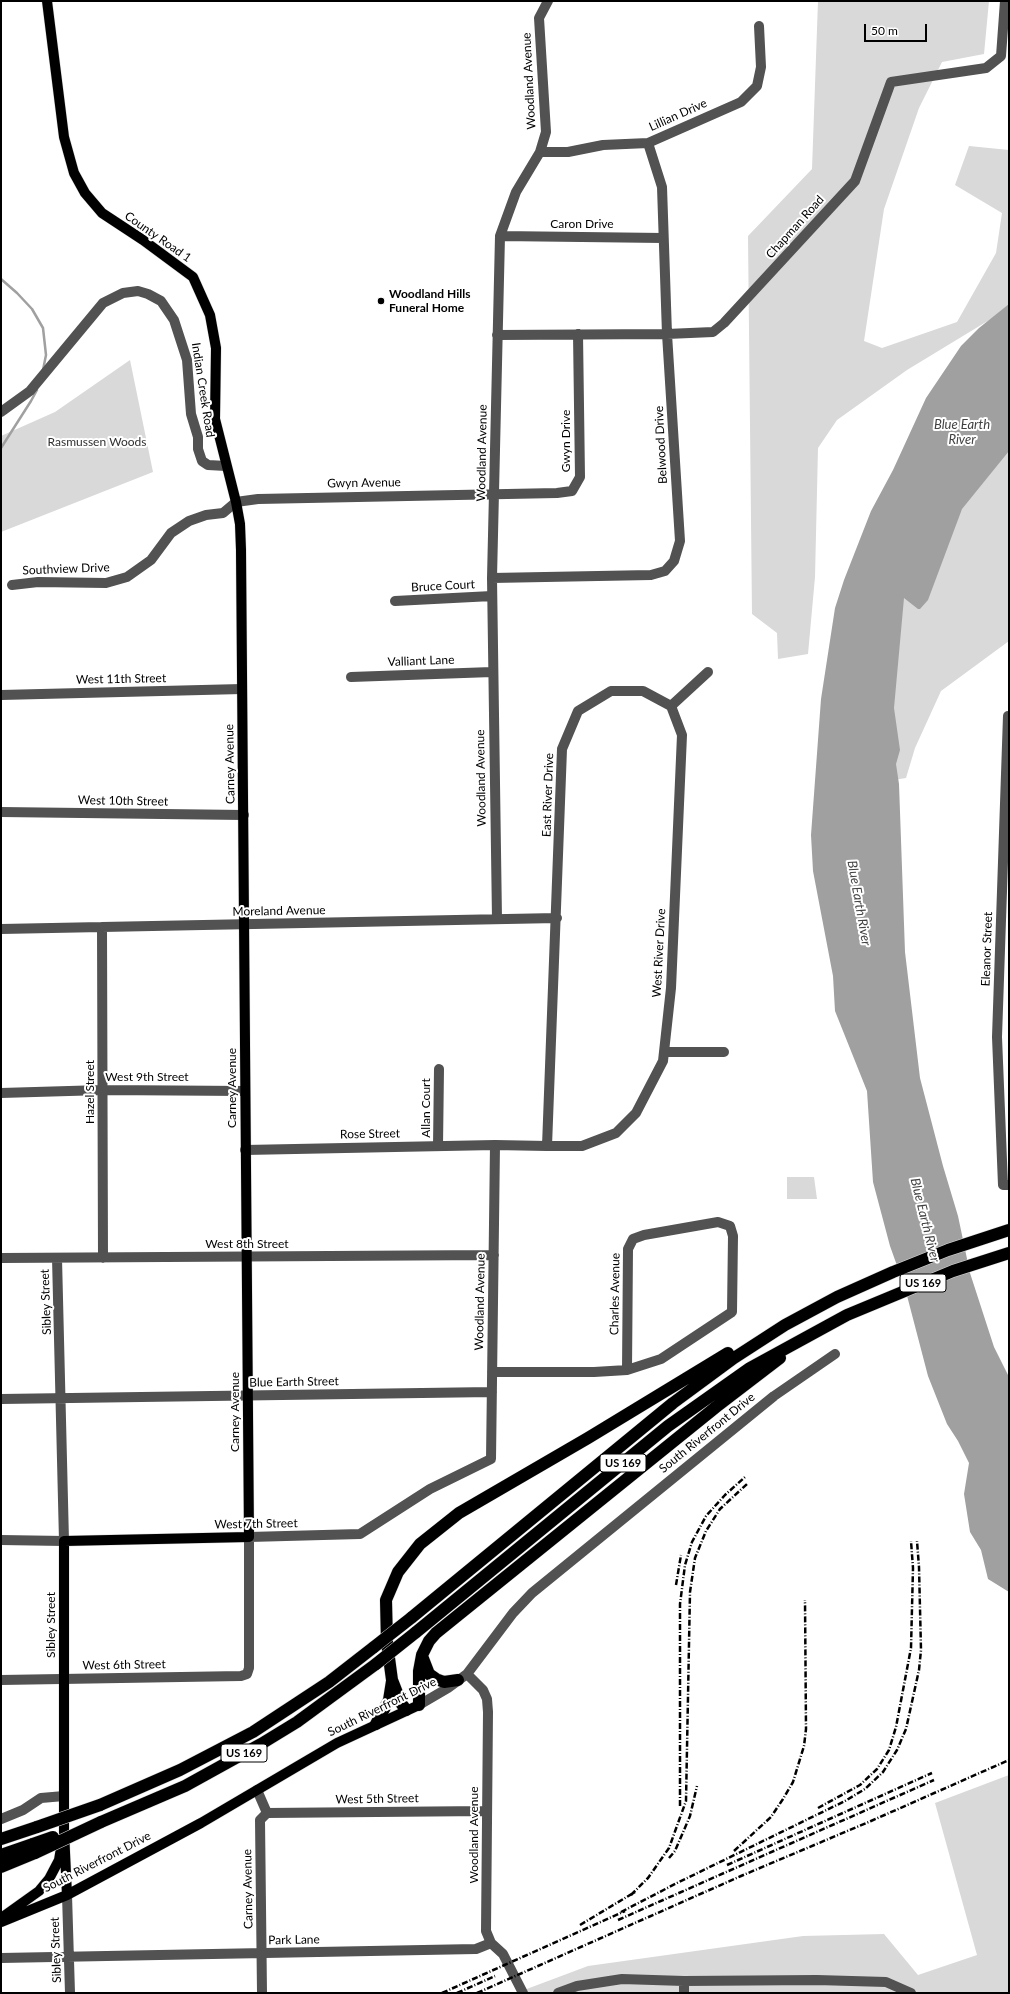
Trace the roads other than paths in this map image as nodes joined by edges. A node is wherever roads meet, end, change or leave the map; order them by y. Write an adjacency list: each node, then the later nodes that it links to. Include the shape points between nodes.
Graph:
1 (47, 1): 13 (main road, County Road 1, via 64,137 74,173 85,193 102,213 192,277 210,315 216,348 215,419)
2 (548, 1): 6 (street, Woodland Avenue, via 539,18 546,132)
3 (1005, 1): 10 (street, Chapman Road, via 1001,56 986,68 892,82 855,181 724,324 712,332)
4 (759, 26): 5 (street, Lillian Drive, via 761,68 757,86 741,102)
5 (648, 143): 6 (street, Lillian Drive, via 603,145 568,152); 8 (street, Belwood Drive, via 662,186)
6 (540, 152): 7 (street, Woodland Avenue, via 516,192)
7 (500, 236): 8 (street, Caron Drive); 11 (street, Woodland Avenue)
8 (663, 238): 10 (street, Belwood Drive)
9 (578, 334): 10 (street, Chapman Road); 11 (street, Chapman Road); 14 (street, Gwyn Drive, via 580,477 572,491)
10 (667, 334): 16 (street, Belwood Drive, via 680,541 674,561 665,571 651,574)
11 (497, 335): 14 (street, Woodland Avenue)
12 (1, 412): 13 (street, Indian Creek Road, via 30,391 103,303 123,293 138,291 161,301 174,320 188,360 191,414 202,461 208,465)
13 (226, 466): 15 (main road, County Road 1)
14 (494, 494): 15 (street, Gwyn Avenue, via 258,499); 16 (street, Woodland Avenue)
15 (236, 502): 17 (street, Southview Drive, via 224,513 206,515 171,533 151,560 126,577 106,582 38,582); 23 (main road, Carney Avenue, via 241,550)
16 (492, 578): 18 (street, Woodland Avenue)
17 (12, 585)
18 (492, 596): 19 (street, Bruce Court); 20 (street, Woodland Avenue)
19 (395, 601)
20 (492, 672): 22 (street, Valliant Lane); 32 (street, Woodland Avenue)
21 (708, 672): 25 (street)
22 (351, 677)
23 (242, 689): 24 (street, West 11th Street); 28 (main road, Carney Avenue)
24 (1, 695)
25 (671, 706): 31 (street, East River Drive, via 643,690 611,691 578,711 562,749); 36 (street, West River Drive, via 682,735 671,988)
26 (1008, 716): 29 (street, Eleanor Street)
27 (1, 812): 28 (street, West 10th Street)
28 (244, 815): 33 (main road, Carney Avenue)
29 (1007, 830): 30 (street, Eleanor Street)
30 (1006, 905): 46 (street, Eleanor Street, via 996,1037)
31 (557, 918): 32 (street, Moreland Avenue); 44 (street)
32 (497, 919): 33 (street, Moreland Avenue)
33 (244, 924): 34 (street, Moreland Avenue); 40 (main road, Carney Avenue)
34 (102, 927): 35 (street, Moreland Avenue); 39 (street, Hazel Street)
35 (1, 929)
36 (664, 1052): 37 (street); 44 (street, West River Drive, via 663,1061 636,1113 616,1133 582,1146)
37 (724, 1052)
38 (439, 1069): 43 (street, Allan Court)
39 (104, 1090): 40 (street, West 9th Street); 41 (street, West 9th Street); 53 (street, Hazel Street)
40 (244, 1091): 45 (main road, Carney Avenue)
41 (1, 1093)
42 (495, 1145): 43 (street, Rose Street); 44 (street, West River Drive); 48 (street, Woodland Avenue)
43 (438, 1146): 45 (street, Rose Street)
44 (547, 1146)
45 (245, 1150): 50 (main road, Carney Avenue)
46 (1006, 1185)
47 (1009, 1230): 54 (highway, US 169, via 893,1272 837,1297)
48 (494, 1255): 50 (street, West 8th Street); 58 (street, Woodland Avenue)
49 (1005, 1255): 55 (highway, US 169, via 953,1271)
50 (246, 1257): 53 (street, West 8th Street); 60 (main road, Carney Avenue)
51 (1, 1258): 52 (street, West 8th Street)
52 (57, 1258): 53 (street, West 8th Street); 62 (street, Sibley Street)
53 (103, 1258)
54 (785, 1325): 72 (highway, via 725,1355 459,1513 420,1544 398,1572 386,1600); 81 (highway, US 169, bridge, via 734,1358 673,1403 411,1618 328,1682 253,1732 168,1776)
55 (820, 1328): 67 (highway, via 716,1407 436,1634 428,1641); 85 (highway, US 169, bridge, via 750,1368 673,1422 415,1634 297,1722 184,1786)
56 (834, 1354): 69 (street, South Riverfront Drive, via 774,1396 532,1593)
57 (627, 1370): 57 (street, Charles Avenue, via 661,1359 732,1312 733,1236 730,1226 718,1222 644,1234 633,1239 628,1249); 58 (street)
58 (492, 1372): 59 (street, Woodland Avenue)
59 (492, 1392): 60 (street, Blue Earth Street); 63 (street, Woodland Avenue)
60 (249, 1396): 62 (street, Blue Earth Street); 64 (main road, Carney Avenue)
61 (1, 1399): 62 (street, Blue Earth Street)
62 (61, 1399): 66 (street, Sibley Street)
63 (491, 1459): 64 (street, West 7th Street, via 430,1489 360,1534)
64 (249, 1537): 66 (main road, West 7th Street); 68 (street, Carney Avenue)
65 (1, 1540): 66 (street, West 7th Street)
66 (64, 1541): 70 (main road, Sibley Street)
67 (422, 1655): 69 (highway, via 429,1674 436,1679 444,1682); 73 (highway, via 419,1671)
68 (247, 1674): 70 (street, West 6th Street)
69 (462, 1677): 73 (street, South Riverfront Drive, via 437,1696); 78 (street, Woodland Avenue, via 483,1690 487,1699)
70 (64, 1679): 71 (street, West 6th Street); 77 (main road, Sibley Street)
71 (1, 1680)
72 (392, 1680): 74 (highway, via 400,1703); 75 (highway, via 389,1700)
73 (419, 1705): 74 (main road, South Riverfront Drive)
74 (406, 1710): 75 (main road, South Riverfront Drive)
75 (376, 1724): 76 (main road, South Riverfront Drive, via 337,1743)
76 (257, 1790): 79 (street); 88 (main road, South Riverfront Drive)
77 (64, 1796): 80 (street, via 42,1798 23,1810); 82 (main road, Sibley Street)
78 (486, 1811): 79 (street, West 5th Street); 91 (street, Woodland Avenue, via 486,1932)
79 (267, 1812): 92 (street, Carney Avenue, via 260,1820)
80 (1, 1819)
81 (32, 1829): 83 (highway); 84 (highway, US 169)
82 (64, 1830): 88 (main road, Sibley Street); 89 (main road, via 59,1860 49,1879 39,1891)
83 (1, 1835)
84 (1, 1839)
85 (34, 1848): 86 (highway, US 169); 87 (highway)
86 (1, 1855)
87 (1, 1867)
88 (67, 1895): 90 (main road, South Riverfront Drive); 93 (street, Sibley Street)
89 (1, 1918)
90 (1, 1922)
91 (491, 1943): 92 (street, Park Lane, via 476,1949); 98 (street, Woodland Avenue, via 503,1954)
92 (262, 1953): 93 (street, Park Lane); 97 (street, Carney Avenue)
93 (69, 1957): 94 (street, Park Lane); 96 (street, Sibley Street)
94 (1, 1958)
95 (684, 1981): 99 (street, via 622,1978 577,1986); 100 (street); 101 (street, via 886,1982)
96 (70, 1993)
97 (262, 1993)
98 (523, 1993)
99 (558, 1993)
100 (684, 1993)
101 (911, 1993)

